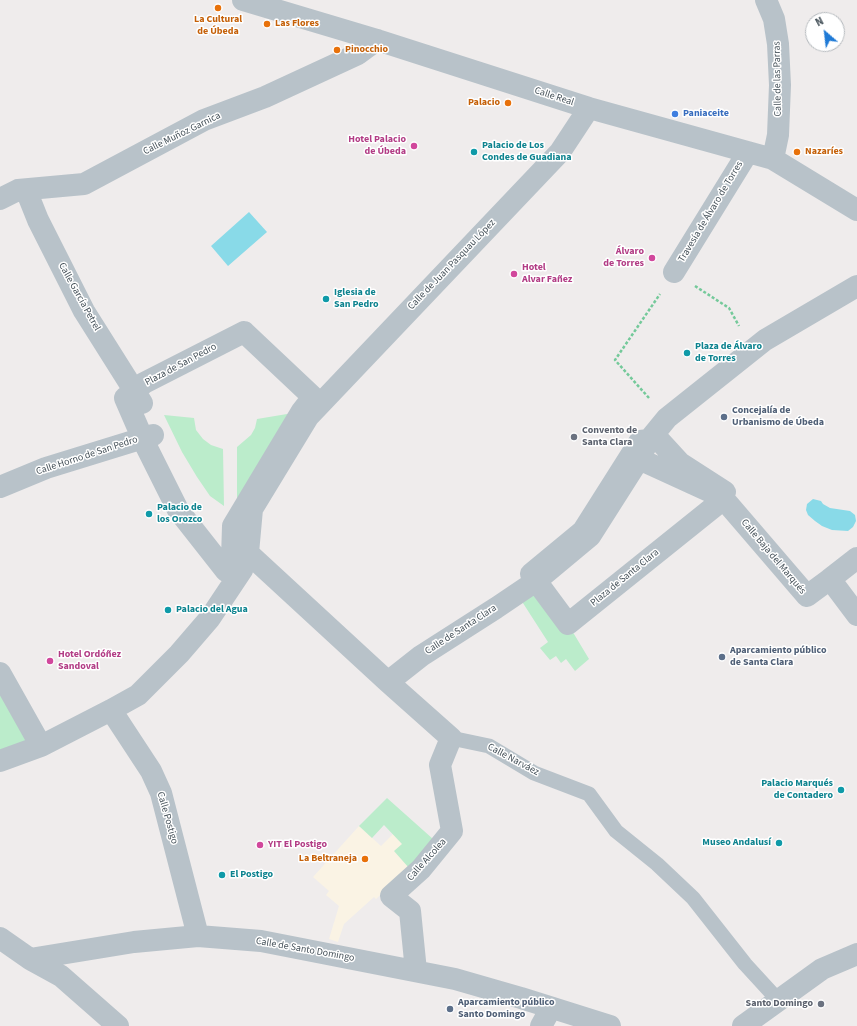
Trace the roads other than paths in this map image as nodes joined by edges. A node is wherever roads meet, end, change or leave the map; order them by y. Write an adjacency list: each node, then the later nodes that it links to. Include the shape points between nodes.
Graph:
1 (766, 0): 6 (street, Calle de las Parras, via 774,19 780,85 778,135)
2 (247, 1): 3 (street, Calle Real)
3 (377, 40): 4 (street, Calle Real); 7 (street, Calle Muñoz Garnica, via 358,54 265,97 204,120 84,184)
4 (589, 108): 5 (street, Calle Real); 13 (street, Calle de Juan Pasquau López, via 560,152)
5 (748, 152): 6 (street, Calle Real); 10 (street, Travesía de Álvaro de Torres)
6 (773, 159): 9 (street, Calle Real)
7 (26, 190): 8 (street, Calle Muñoz Garnica); 12 (street, Calle García Petrel, via 38,220 84,311)
8 (1, 194)
9 (857, 210)
10 (674, 272)
11 (857, 286): 15 (street, via 752,349 667,418)
12 (138, 395): 13 (street, Plaza de San Pedro, via 144,383 244,332 313,397); 14 (street, Plaza de San Pedro, via 126,398)
13 (305, 414): 20 (street, Plaza de San Pedro, via 233,526)
14 (148, 437): 17 (street, Calle Horno de San Pedro, via 46,468); 20 (street, Plaza de San Pedro, via 174,504 182,516 226,571)
15 (649, 440): 16 (street); 18 (street, via 658,439 680,463 725,492); 22 (street, via 640,440 583,531 531,574)
16 (639, 459): 18 (street); 22 (street, via 590,536)
17 (0, 487)
18 (722, 497): 21 (street, Calle Baja del Marqués, via 806,596); 22 (street, Plaza de Santa Clara, via 720,502 568,624)
19 (857, 558): 21 (street)
20 (241, 560): 25 (street); 26 (street, via 210,618 179,654 138,695)
21 (830, 579): 23 (street)
22 (536, 581): 25 (street, Calle de Santa Clara, via 421,656)
23 (857, 615)
24 (0, 673): 28 (street)
25 (388, 682): 27 (street)
26 (111, 710): 28 (street); 30 (street, Calle Postigo, via 151,771 161,793)
27 (451, 738): 34 (street, Calle Alcolea, via 440,765 452,831 421,869 391,896 410,911); 35 (lane, Calle Narváez, via 490,746 534,773 589,794 616,831 657,864 693,898 745,964)
28 (41, 746): 29 (street)
29 (0, 761)
30 (198, 936): 33 (street, Calle de Santo Domingo, via 134,942); 34 (street, Calle de Santo Domingo, via 261,941)
31 (0, 938): 33 (street)
32 (857, 954): 35 (street, via 822,969)
33 (30, 959): 37 (street, via 61,976)
34 (416, 972): 36 (street, Calle de Santo Domingo, via 455,979)
35 (778, 1000): 39 (street)
36 (546, 1017): 38 (street, Calle de Santo Domingo)
37 (118, 1026)
38 (610, 1026)
39 (743, 1026)

